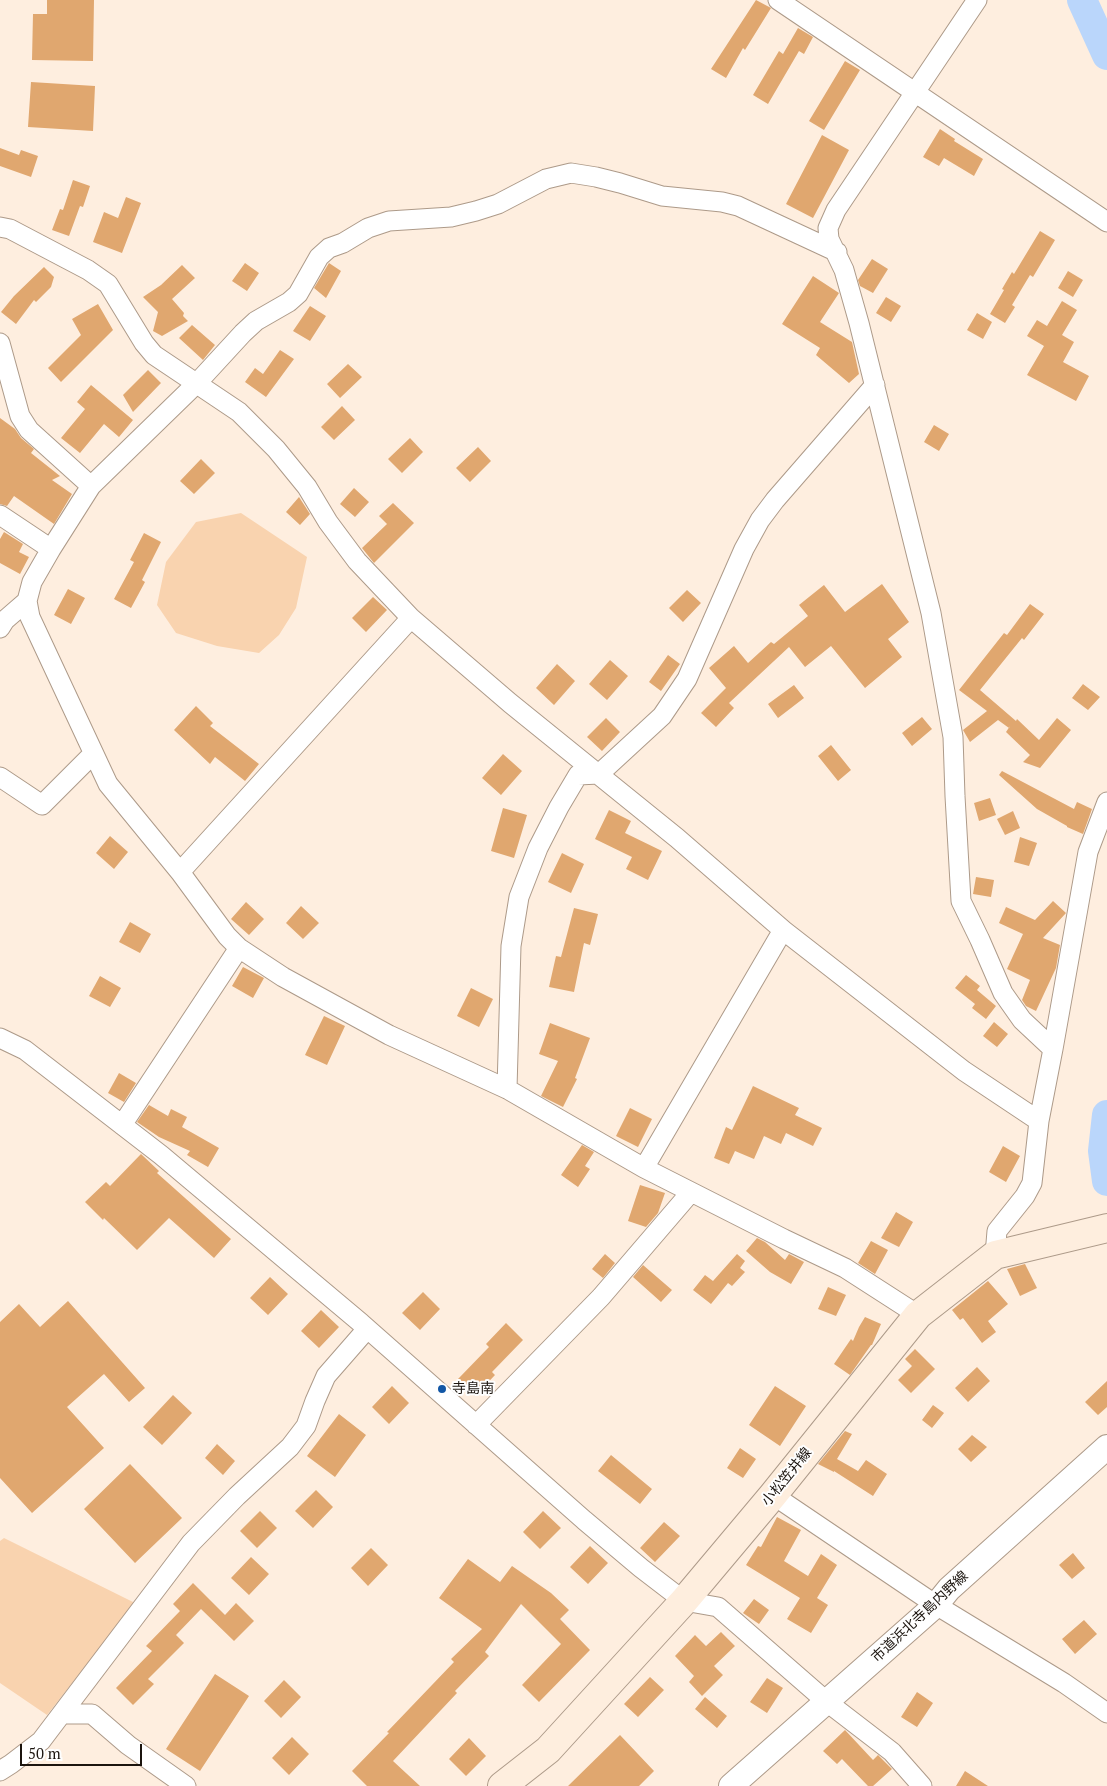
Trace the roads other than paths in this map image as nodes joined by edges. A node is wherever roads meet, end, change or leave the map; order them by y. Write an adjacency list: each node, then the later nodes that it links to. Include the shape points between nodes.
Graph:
1 (778, 0): 3 (street)
2 (977, 0): 3 (street)
3 (915, 94): 4 (street); 6 (street, via 836,210 828,228 829,239)
4 (1107, 222)
5 (0, 227): 8 (street, via 10,229 88,270 108,284 154,355)
6 (837, 252): 8 (street, via 738,206 662,196 620,182 571,173 546,180 498,204 476,211 451,217 389,221 329,248 319,257 298,294 256,321); 9 (street)
7 (0, 342): 10 (street, via 20,416 29,430)
8 (197, 383): 10 (street); 14 (street, via 239,412 276,449 307,487 357,561)
9 (875, 385): 17 (street, via 760,520 677,695 662,716); 24 (street, via 931,613 948,703 953,737 961,901 1003,993 1022,1020)
10 (91, 486): 12 (street)
11 (0, 515): 12 (street)
12 (51, 549): 13 (street, via 32,582)
13 (27, 601): 15 (street); 16 (street, via 30,617)
14 (411, 618): 17 (street); 20 (street)
15 (0, 628)
16 (93, 754): 18 (street, via 42,805); 20 (street, via 108,784)
17 (599, 774): 21 (street); 25 (street, via 578,775 538,848 519,897 512,946)
18 (0, 777)
19 (1107, 802): 24 (street, via 1088,852)
20 (180, 872): 22 (street)
21 (783, 930): 26 (street, via 964,1071); 28 (street)
22 (239, 948): 25 (street, via 388,1035); 27 (street)
23 (0, 1038): 27 (street, via 25,1050)
24 (1053, 1049): 26 (street)
25 (507, 1089): 28 (street)
26 (1039, 1121): 31 (street, via 1032,1184 997,1231)
27 (122, 1125): 33 (street)
28 (644, 1168): 29 (street)
29 (691, 1192): 32 (street, via 845,1268); 34 (street, via 601,1297)
30 (1107, 1228): 31 (main road, 小松笠井線)
31 (995, 1255): 32 (main road, 小松笠井線)
32 (918, 1315): 36 (main road, 小松笠井線)
33 (367, 1329): 34 (street); 41 (street, via 326,1376 306,1426 290,1447 191,1543)
34 (476, 1425): 37 (street, via 584,1520)
35 (1107, 1447): 38 (street, 市道浜北寺島内野線, via 948,1589)
36 (773, 1495): 37 (main road, 小松笠井線); 38 (street)
37 (684, 1601): 39 (street, via 718,1607); 44 (main road, 小松笠井線, via 548,1750)
38 (936, 1605): 39 (street, 市道浜北寺島内野線); 40 (street)
39 (827, 1702): 45 (street, 市道浜北寺島内野線); 46 (street, via 892,1752)
40 (1107, 1713)
41 (63, 1714): 42 (street, via 41,1741); 43 (street, via 92,1714 128,1745)
42 (0, 1771)
43 (186, 1786)
44 (502, 1786)
45 (731, 1786)
46 (922, 1786)

